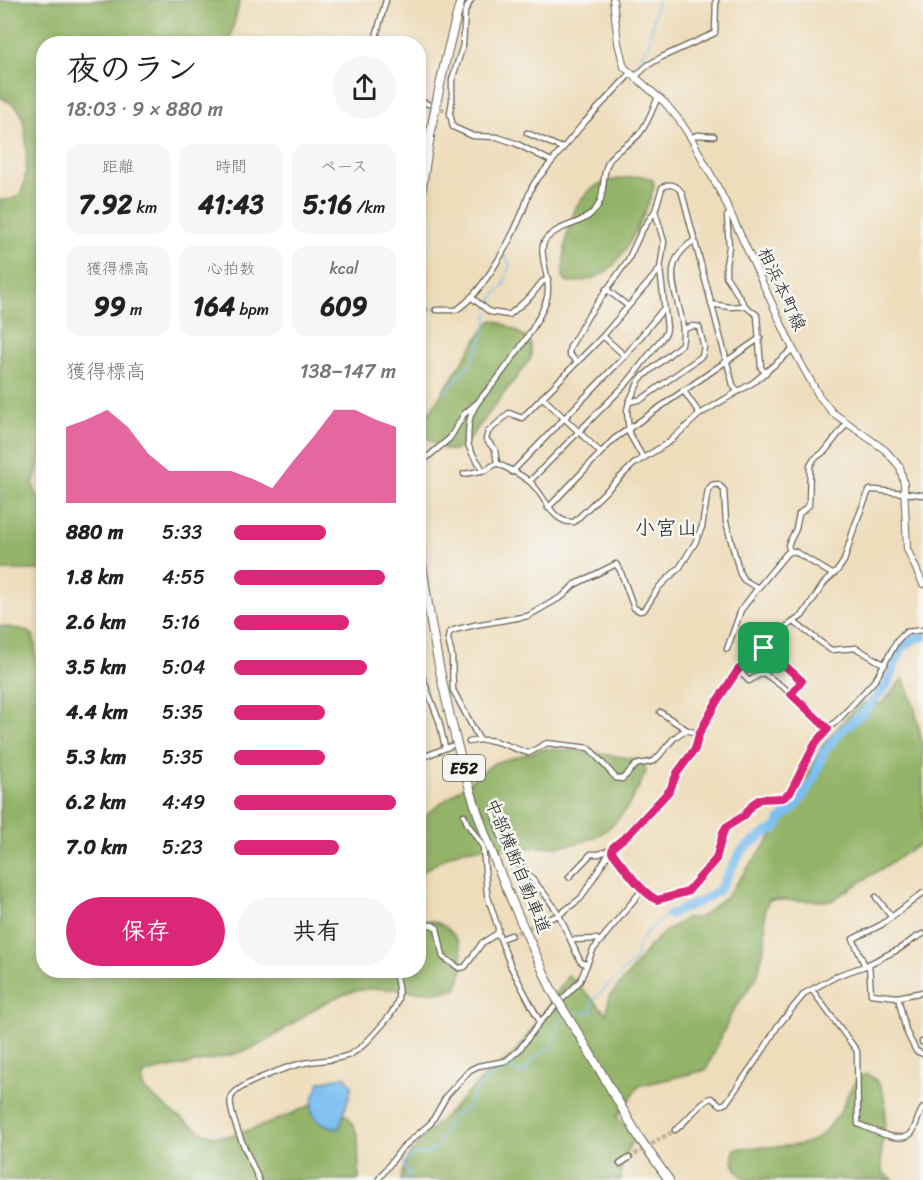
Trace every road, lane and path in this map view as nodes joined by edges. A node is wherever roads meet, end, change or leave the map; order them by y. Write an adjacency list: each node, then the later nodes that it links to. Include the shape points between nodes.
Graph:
1 (386, 0): 6 (street)
2 (461, 0): 14 (highway)
3 (471, 0): 13 (street, via 465,10 464,34 447,112 453,127 473,136 515,143)
4 (613, 0): 7 (main road, 相浜本町線, via 620,54 624,68)
5 (716, 0): 7 (street, via 715,33)
6 (376, 36)
7 (632, 75): 8 (main road, 相浜本町線); 12 (street)
8 (658, 97): 11 (main road, 相浜本町線); 19 (street, via 641,132 608,163 597,208 582,222 564,227 546,239 542,254)
9 (527, 133): 12 (street)
10 (714, 136): 11 (street)
11 (691, 138): 16 (main road, 相浜本町線)
12 (562, 148): 13 (street)
13 (551, 161): 21 (street, via 530,189 498,261)
14 (426, 164)
15 (655, 211): 17 (street, via 662,188 676,186 682,193); 18 (street, via 664,242); 20 (street, via 628,260)
16 (731, 213): 24 (street, via 726,221 729,247 725,271); 30 (main road, 相浜本町線)
17 (695, 240): 22 (street); 27 (street, via 678,255 673,276)
18 (660, 269): 23 (street); 25 (street)
19 (548, 279): 21 (street, via 509,315 490,312); 38 (street, via 544,305 517,351)
20 (606, 289): 23 (street); 33 (street, via 570,347 569,354)
21 (471, 297): 26 (street, via 456,310)
22 (711, 304): 24 (street); 32 (street)
23 (628, 306): 28 (street)
24 (744, 306): 29 (street, via 757,315)
25 (664, 308): 31 (street); 44 (street, via 666,333 627,382)
26 (436, 310)
27 (684, 329): 39 (street, via 682,344 640,380); 39 (street, via 699,327 702,356 642,399)
28 (603, 336): 31 (street); 33 (street)
29 (759, 338): 32 (street); 34 (street, via 761,368)
30 (793, 349): 34 (street); 42 (main road, 相浜本町線, via 819,396)
31 (625, 356): 41 (street)
32 (726, 360): 35 (street); 36 (street)
33 (577, 362): 37 (street)
34 (765, 373): 36 (street)
35 (683, 390): 40 (street); 43 (street)
36 (737, 391): 40 (street)
37 (543, 397): 41 (street); 48 (street, via 522,418 509,413 488,432 486,440 495,450)
38 (479, 401): 46 (street, via 464,414 450,438); 49 (street, via 470,420 468,443)
39 (629, 402): 43 (street)
40 (700, 414): 47 (street, via 669,442)
41 (565, 418): 44 (street); 50 (street)
42 (847, 423): 53 (main road, 相浜本町線, via 897,462 903,474); 56 (street, via 810,466 809,505 799,514 788,545)
43 (628, 429): 45 (street); 47 (street)
44 (578, 431): 45 (street); 52 (street)
45 (600, 452): 55 (street)
46 (426, 458)
47 (643, 458): 55 (street, via 577,520 567,521)
48 (497, 463): 49 (street); 50 (street)
49 (482, 470): 51 (street)
50 (512, 472): 52 (street)
51 (464, 474)
52 (530, 481): 55 (street)
53 (904, 492): 54 (street); 57 (street, via 868,493 844,561); 58 (main road, 相浜本町線, via 907,549)
54 (923, 495)
55 (548, 508)
56 (790, 551): 57 (street); 59 (street)
57 (832, 574): 61 (street)
58 (923, 584)
59 (758, 588): 64 (street, via 741,610); 73 (street, via 742,578 726,522 724,490 718,484 712,485 692,549 644,610 634,608 616,564 574,585 528,616 449,633 453,690)
60 (426, 591): 108 (highway, 中部横断自動車道 / E52, bridge, via 441,681 458,749 497,867 552,991)
61 (794, 622): 63 (street); 65 (street, via 825,647 836,651 856,648)
62 (923, 630): 65 (street, via 911,630 902,636)
63 (764, 648): 66 (street); 68 (street, via 802,681)
64 (727, 649)
65 (885, 665): 70 (street, via 865,693)
66 (738, 670): 68 (street, via 749,681 765,674); 72 (street)
67 (426, 686): 76 (street)
68 (791, 694): 70 (street)
69 (660, 712): 71 (street)
70 (828, 729): 82 (street, via 815,744 790,793 783,798 760,799 726,827 716,859 687,892 657,900)
71 (687, 730): 72 (street); 73 (street, via 677,735 655,759 637,765 622,779 616,778 589,748 547,744 529,753)
72 (699, 734): 80 (street, via 695,749 670,790)
73 (479, 739): 74 (street)
74 (469, 742)
75 (451, 746): 76 (street)
76 (445, 747): 77 (street)
77 (426, 755)
78 (493, 811): 85 (street, via 508,850 544,891)
79 (464, 815): 91 (street, via 483,847 487,894)
80 (612, 849): 81 (street, via 591,854); 82 (street); 85 (street, via 581,898)
81 (569, 877)
82 (642, 890): 93 (street)
83 (923, 893): 86 (street)
84 (876, 897): 86 (street)
85 (559, 915): 87 (street); 92 (street)
86 (891, 916): 95 (street, via 876,929 853,939)
87 (546, 920)
88 (426, 925): 91 (street, via 437,928 443,957 459,968 465,967 482,943)
89 (923, 934): 95 (street)
90 (511, 935): 91 (street)
91 (500, 936): 100 (street, via 511,967)
92 (571, 940): 93 (street); 94 (street, via 580,961)
93 (599, 941): 94 (street)
94 (586, 965): 100 (street, via 580,981)
95 (867, 965): 97 (street); 99 (street, via 871,994)
96 (395, 978): 106 (street, via 399,990 392,1014 351,1054 296,1065 234,1092 233,1112)
97 (812, 990): 102 (street, via 856,1051 858,1124 905,1137 913,1131); 103 (street, via 777,1027 724,1105 711,1098 706,1100)
98 (923, 992): 99 (street)
99 (898, 997): 101 (street, via 906,1031 916,1051)
100 (540, 1022): 107 (street, via 510,1058 478,1065 467,1072 447,1095 431,1123 402,1148)
101 (923, 1054)
102 (923, 1108)
103 (675, 1130)
104 (629, 1158): 105 (street)
105 (620, 1164)
106 (259, 1180)
107 (378, 1180)
108 (669, 1180)

